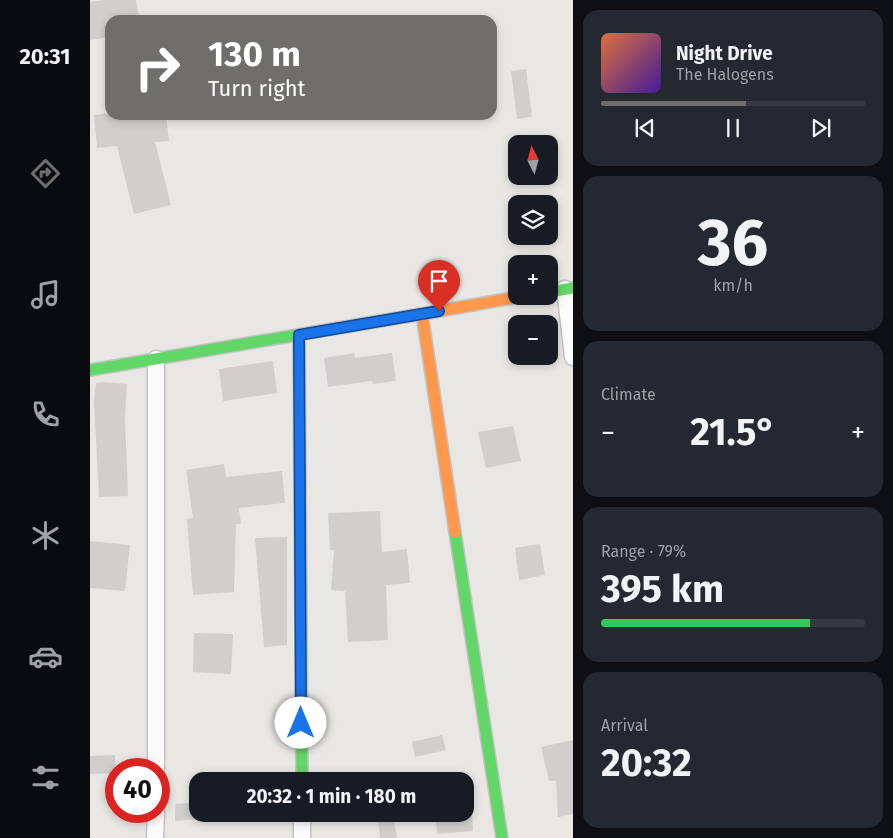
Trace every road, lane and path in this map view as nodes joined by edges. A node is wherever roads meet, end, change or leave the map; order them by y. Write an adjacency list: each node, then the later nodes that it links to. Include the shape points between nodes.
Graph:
1 (562, 290): 5 (street)
2 (508, 299): 3 (street)
3 (422, 314): 4 (street); 14 (street)
4 (299, 335): 6 (street); 9 (street)
5 (573, 357)
6 (156, 359): 7 (street); 8 (street)
7 (90, 370)
8 (156, 758)
9 (302, 772)
10 (302, 822): 13 (street)
11 (156, 823): 12 (street)
12 (156, 838)
13 (302, 838)
14 (502, 838)

